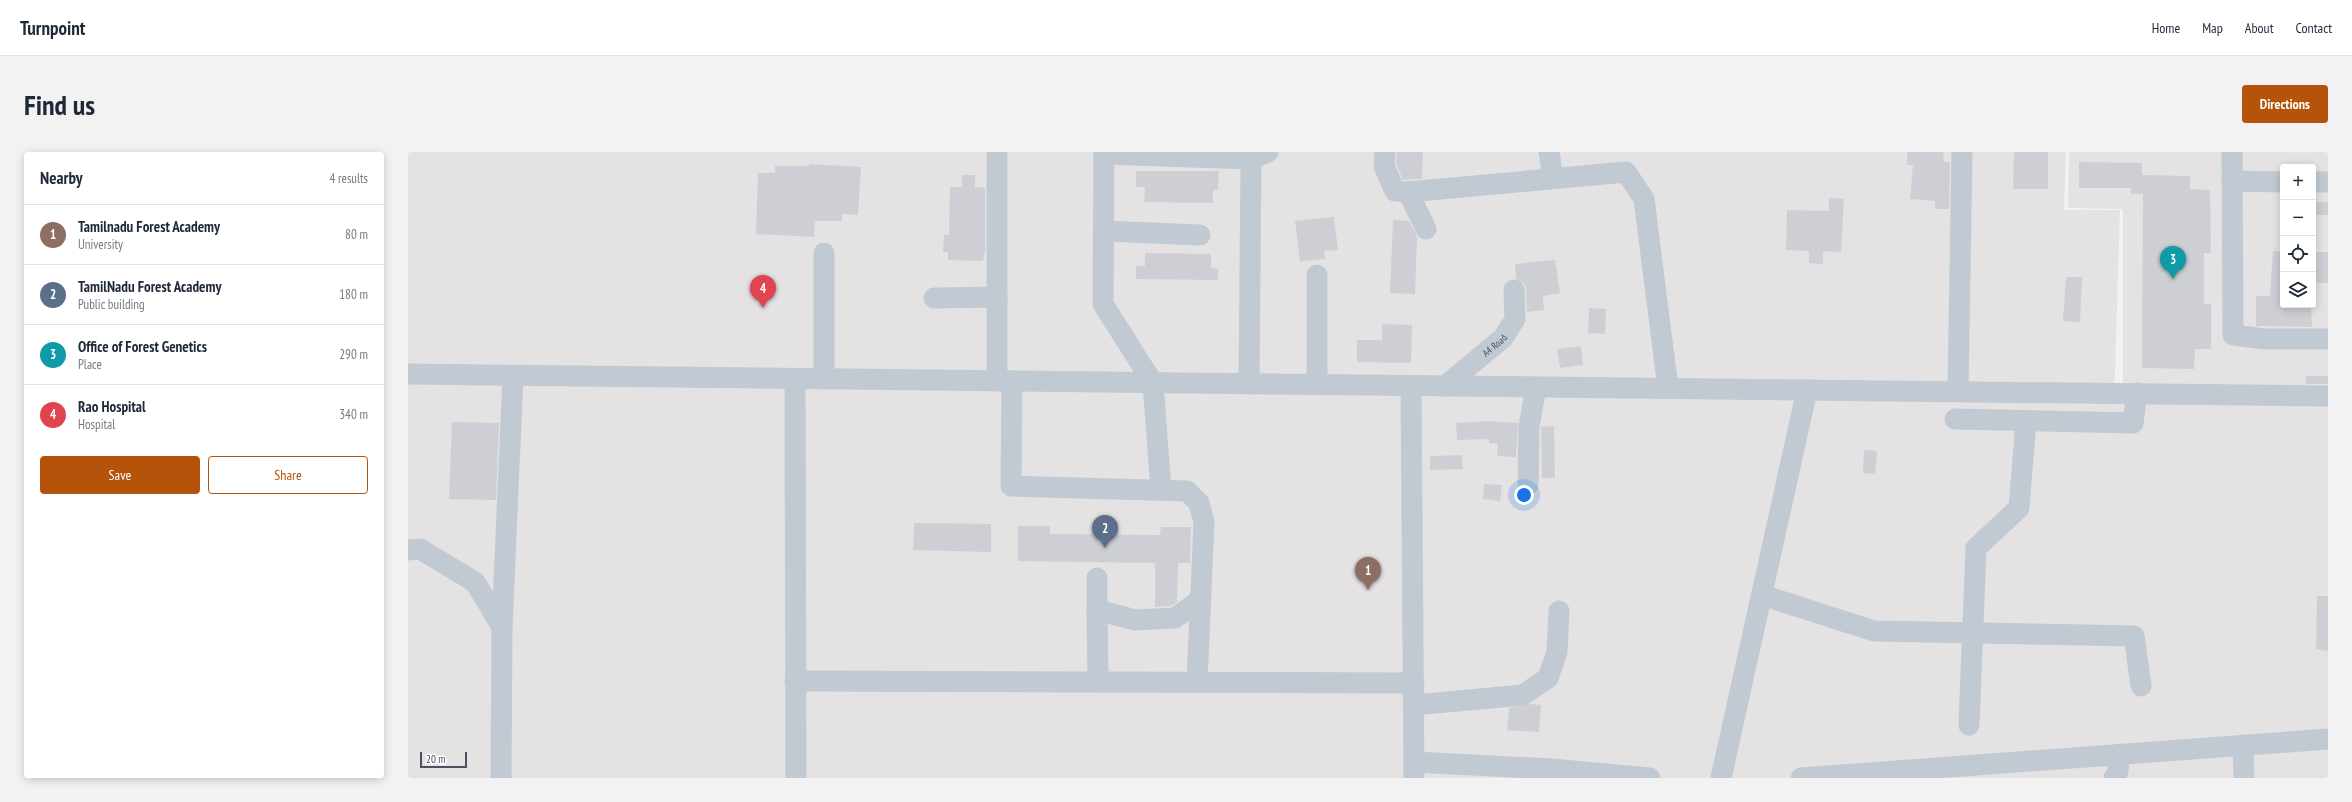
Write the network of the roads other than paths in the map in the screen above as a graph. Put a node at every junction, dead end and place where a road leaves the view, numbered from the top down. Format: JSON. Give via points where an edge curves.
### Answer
{"nodes":[{"id":1,"x":997,"y":152,"type":"edge"},
{"id":2,"x":1385,"y":152,"type":"edge"},
{"id":3,"x":1549,"y":152,"type":"edge"},
{"id":4,"x":1962,"y":152,"type":"edge"},
{"id":5,"x":2232,"y":152,"type":"edge"},
{"id":6,"x":1104,"y":153,"type":"edge"},
{"id":7,"x":1260,"y":156,"type":"edge"},
{"id":8,"x":1553,"y":178,"type":"junction"},
{"id":9,"x":2232,"y":181,"type":"junction"},
{"id":10,"x":2280,"y":182,"type":"edge"},
{"id":11,"x":2316,"y":182,"type":"edge"},
{"id":12,"x":2328,"y":182,"type":"edge"},
{"id":13,"x":1408,"y":192,"type":"junction"},
{"id":14,"x":1426,"y":229,"type":"dead end"},
{"id":15,"x":1104,"y":231,"type":"junction"},
{"id":16,"x":1200,"y":236,"type":"dead end"},
{"id":17,"x":824,"y":253,"type":"dead end"},
{"id":18,"x":1317,"y":274,"type":"dead end"},
{"id":19,"x":1514,"y":290,"type":"dead end"},
{"id":20,"x":997,"y":297,"type":"junction"},
{"id":21,"x":934,"y":298,"type":"dead end"},
{"id":22,"x":2328,"y":339,"type":"edge"},
{"id":23,"x":408,"y":374,"type":"edge"},
{"id":24,"x":513,"y":376,"type":"junction"},
{"id":25,"x":795,"y":379,"type":"junction"},
{"id":26,"x":824,"y":379,"type":"junction"},
{"id":27,"x":1004,"y":381,"type":"junction"},
{"id":28,"x":1153,"y":383,"type":"junction"},
{"id":29,"x":1249,"y":384,"type":"junction"},
{"id":30,"x":1317,"y":384,"type":"junction"},
{"id":31,"x":1411,"y":386,"type":"junction"},
{"id":32,"x":1445,"y":386,"type":"junction"},
{"id":33,"x":1536,"y":387,"type":"junction"},
{"id":34,"x":1668,"y":388,"type":"junction"},
{"id":35,"x":1807,"y":390,"type":"junction"},
{"id":36,"x":1958,"y":391,"type":"junction"},
{"id":37,"x":2137,"y":394,"type":"junction"},
{"id":38,"x":2328,"y":396,"type":"edge"},
{"id":39,"x":1955,"y":419,"type":"dead end"},
{"id":40,"x":2026,"y":421,"type":"junction"},
{"id":41,"x":1528,"y":485,"type":"dead end"},
{"id":42,"x":1161,"y":490,"type":"junction"},
{"id":43,"x":408,"y":550,"type":"edge"},
{"id":44,"x":1097,"y":578,"type":"dead end"},
{"id":45,"x":1762,"y":595,"type":"junction"},
{"id":46,"x":1200,"y":600,"type":"junction"},
{"id":47,"x":1097,"y":610,"type":"junction"},
{"id":48,"x":1559,"y":611,"type":"dead end"},
{"id":49,"x":502,"y":627,"type":"junction"},
{"id":50,"x":1973,"y":633,"type":"junction"},
{"id":51,"x":795,"y":681,"type":"junction"},
{"id":52,"x":1098,"y":682,"type":"junction"},
{"id":53,"x":1197,"y":682,"type":"junction"},
{"id":54,"x":1414,"y":683,"type":"junction"},
{"id":55,"x":2141,"y":686,"type":"dead end"},
{"id":56,"x":1414,"y":705,"type":"junction"},
{"id":57,"x":1969,"y":725,"type":"dead end"},
{"id":58,"x":2328,"y":739,"type":"edge"},
{"id":59,"x":2243,"y":745,"type":"junction"},
{"id":60,"x":1414,"y":770,"type":"edge"},
{"id":61,"x":1978,"y":771,"type":"edge"},
{"id":62,"x":2121,"y":771,"type":"edge"},
{"id":63,"x":1849,"y":776,"type":"edge"},
{"id":64,"x":500,"y":778,"type":"edge"},
{"id":65,"x":796,"y":778,"type":"edge"},
{"id":66,"x":1650,"y":778,"type":"edge"},
{"id":67,"x":1721,"y":778,"type":"edge"},
{"id":68,"x":1801,"y":778,"type":"edge"},
{"id":69,"x":2244,"y":778,"type":"edge"}],
"edges":[{"from":1,"to":20,"type":"street"},
{"from":2,"to":13,"type":"street","via":[[1384,166],[1395,191]]},
{"from":3,"to":8,"type":"street"},
{"from":4,"to":36,"type":"street"},
{"from":5,"to":9,"type":"street"},
{"from":6,"to":7,"type":"street"},
{"from":6,"to":15,"type":"street"},
{"from":7,"to":29,"type":"street"},
{"from":8,"to":13,"type":"street"},
{"from":8,"to":34,"type":"street","via":[[1626,172],[1644,199]]},
{"from":9,"to":10,"type":"street"},
{"from":9,"to":22,"type":"street","via":[[2233,335],[2265,339]]},
{"from":11,"to":12,"type":"street"},
{"from":13,"to":14,"type":"street"},
{"from":15,"to":16,"type":"street"},
{"from":15,"to":28,"type":"street","via":[[1103,304]]},
{"from":17,"to":26,"type":"street"},
{"from":18,"to":30,"type":"street"},
{"from":19,"to":32,"type":"street","name":"A4 Road","via":[[1515,319],[1503,338]]},
{"from":20,"to":21,"type":"street"},
{"from":20,"to":27,"type":"street"},
{"from":23,"to":24,"type":"street"},
{"from":24,"to":25,"type":"street"},
{"from":24,"to":49,"type":"street"},
{"from":25,"to":26,"type":"street"},
{"from":25,"to":51,"type":"street"},
{"from":26,"to":27,"type":"street"},
{"from":27,"to":28,"type":"street"},
{"from":27,"to":42,"type":"street","via":[[1011,486]]},
{"from":28,"to":29,"type":"street"},
{"from":28,"to":42,"type":"street"},
{"from":29,"to":30,"type":"street"},
{"from":30,"to":31,"type":"street"},
{"from":31,"to":32,"type":"street"},
{"from":31,"to":54,"type":"street"},
{"from":32,"to":33,"type":"street"},
{"from":33,"to":34,"type":"street"},
{"from":33,"to":41,"type":"street","via":[[1529,427]]},
{"from":34,"to":35,"type":"street"},
{"from":35,"to":36,"type":"street"},
{"from":35,"to":45,"type":"street"},
{"from":36,"to":37,"type":"street"},
{"from":37,"to":38,"type":"street"},
{"from":37,"to":40,"type":"street","via":[[2133,423]]},
{"from":39,"to":40,"type":"street"},
{"from":40,"to":50,"type":"street","via":[[2019,508],[1976,548]]},
{"from":42,"to":46,"type":"street","via":[[1187,491],[1199,503],[1204,522]]},
{"from":43,"to":49,"type":"street","via":[[420,549],[474,582]]},
{"from":44,"to":47,"type":"street"},
{"from":45,"to":50,"type":"street","via":[[1874,631]]},
{"from":45,"to":67,"type":"street"},
{"from":46,"to":47,"type":"street","via":[[1175,618],[1135,620]]},
{"from":46,"to":53,"type":"street"},
{"from":47,"to":52,"type":"street"},
{"from":48,"to":56,"type":"street","via":[[1557,652],[1548,678],[1523,695]]},
{"from":49,"to":64,"type":"street"},
{"from":50,"to":55,"type":"street","via":[[2134,636]]},
{"from":50,"to":57,"type":"street"},
{"from":51,"to":52,"type":"street"},
{"from":51,"to":65,"type":"street"},
{"from":52,"to":53,"type":"street"},
{"from":53,"to":54,"type":"street"},
{"from":54,"to":56,"type":"street"},
{"from":56,"to":60,"type":"street"},
{"from":58,"to":59,"type":"street"},
{"from":59,"to":62,"type":"street"},
{"from":59,"to":69,"type":"street"},
{"from":60,"to":66,"type":"street","via":[[1552,770]]},
{"from":61,"to":62,"type":"street"},
{"from":61,"to":63,"type":"street"},
{"from":63,"to":68,"type":"street"}]}
